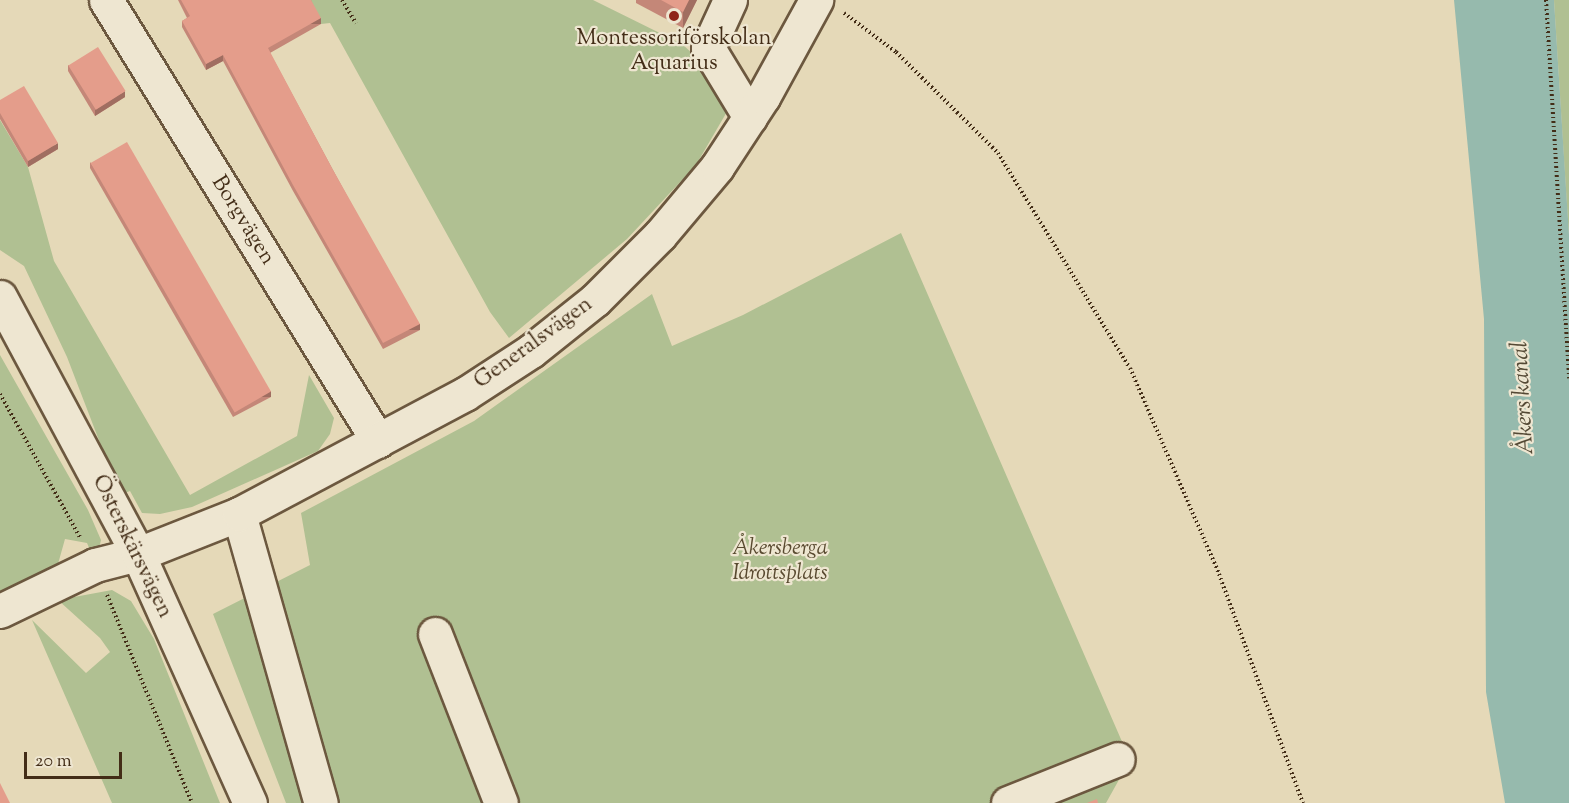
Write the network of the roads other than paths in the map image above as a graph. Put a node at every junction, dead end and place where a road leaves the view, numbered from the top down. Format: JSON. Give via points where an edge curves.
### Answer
{"nodes":[{"id":1,"x":106,"y":0,"type":"edge"},
{"id":2,"x":730,"y":0,"type":"edge"},
{"id":3,"x":826,"y":3,"type":"edge"},
{"id":4,"x":750,"y":117,"type":"junction"},
{"id":5,"x":0,"y":297,"type":"edge"},
{"id":6,"x":378,"y":441,"type":"junction"},
{"id":7,"x":239,"y":514,"type":"junction"},
{"id":8,"x":138,"y":554,"type":"junction"},
{"id":9,"x":0,"y":611,"type":"edge"},
{"id":10,"x":435,"y":634,"type":"dead end"},
{"id":11,"x":1118,"y":759,"type":"dead end"},
{"id":12,"x":250,"y":803,"type":"edge"},
{"id":13,"x":321,"y":803,"type":"edge"},
{"id":14,"x":501,"y":803,"type":"edge"},
{"id":15,"x":1008,"y":803,"type":"edge"}],
"edges":[{"from":1,"to":6,"type":"street","name":"Borgvägen"},
{"from":2,"to":4,"type":"street","via":[[708,48]]},
{"from":3,"to":4,"type":"street","name":"Generalsvägen"},
{"from":4,"to":6,"type":"street","name":"Generalsvägen","via":[[717,166],[660,235],[595,300],[522,357],[465,394]]},
{"from":5,"to":8,"type":"street","name":"Österskärsvägen"},
{"from":6,"to":7,"type":"street","name":"Generalsvägen"},
{"from":7,"to":8,"type":"street","name":"Generalsvägen"},
{"from":7,"to":13,"type":"street"},
{"from":8,"to":9,"type":"street","name":"Generalsvägen","via":[[95,565]]},
{"from":8,"to":12,"type":"street","name":"Österskärsvägen"},
{"from":10,"to":14,"type":"street"},
{"from":11,"to":15,"type":"street"}]}
